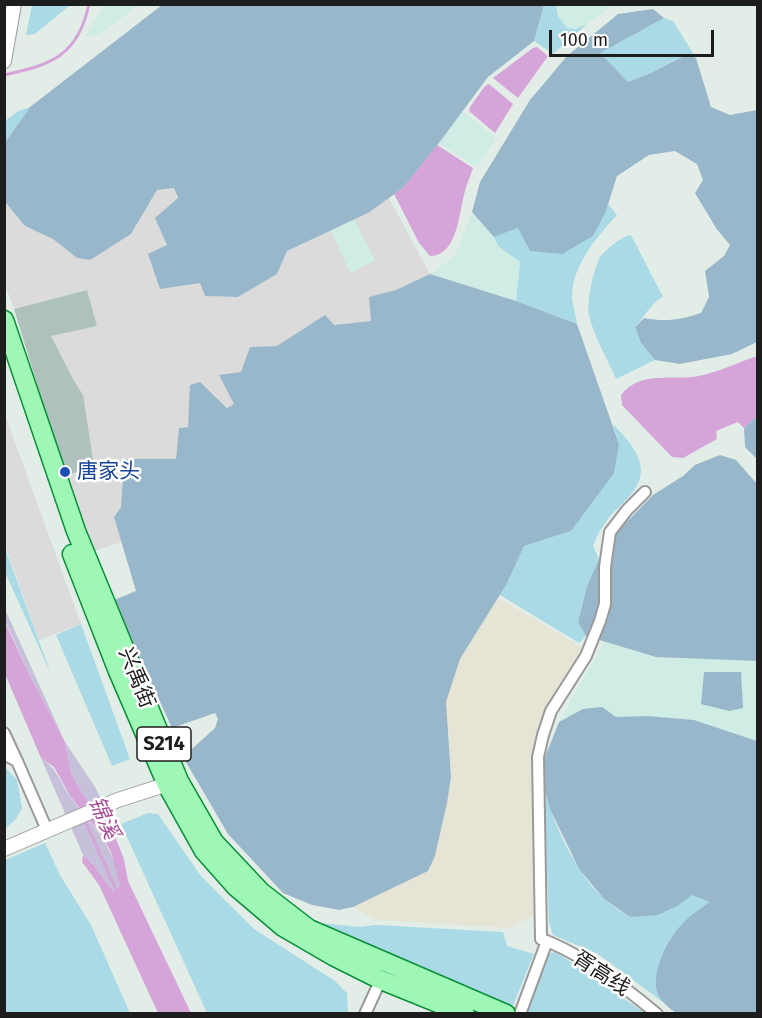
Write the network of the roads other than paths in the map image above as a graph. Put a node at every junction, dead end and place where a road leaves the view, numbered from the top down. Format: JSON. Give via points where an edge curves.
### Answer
{"nodes":[{"id":1,"x":14,"y":4,"type":"edge"},
{"id":2,"x":4,"y":61,"type":"edge"},
{"id":3,"x":4,"y":320,"type":"edge"},
{"id":4,"x":4,"y":356,"type":"edge"},
{"id":5,"x":645,"y":492,"type":"dead end"},
{"id":6,"x":4,"y":733,"type":"edge"},
{"id":7,"x":4,"y":754,"type":"edge"},
{"id":8,"x":17,"y":761,"type":"junction"},
{"id":9,"x":173,"y":783,"type":"junction"},
{"id":10,"x":52,"y":828,"type":"junction"},
{"id":11,"x":4,"y":849,"type":"edge"},
{"id":12,"x":544,"y":940,"type":"junction"},
{"id":13,"x":384,"y":971,"type":"junction"},
{"id":14,"x":365,"y":1014,"type":"edge"},
{"id":15,"x":465,"y":1014,"type":"edge"},
{"id":16,"x":506,"y":1014,"type":"edge"},
{"id":17,"x":520,"y":1014,"type":"edge"},
{"id":18,"x":657,"y":1014,"type":"edge"}],
"edges":[{"from":1,"to":2,"type":"street"},
{"from":3,"to":9,"type":"main road","name":"兴禹街","number":"S214","via":[[76,531]]},
{"from":4,"to":9,"type":"main road","name":"兴禹街","number":"S214","via":[[67,541],[117,669]]},
{"from":5,"to":12,"type":"street","via":[[610,532],[605,604],[600,621],[586,656],[551,711],[538,757]]},
{"from":6,"to":8,"type":"street"},
{"from":7,"to":8,"type":"street"},
{"from":8,"to":10,"type":"street"},
{"from":9,"to":10,"type":"street"},
{"from":9,"to":13,"type":"main road","name":"兴禹街","number":"S214","via":[[214,842],[261,892],[309,929]]},
{"from":10,"to":11,"type":"street"},
{"from":12,"to":17,"type":"street"},
{"from":12,"to":18,"type":"street","name":"胥高线","via":[[578,957]]},
{"from":13,"to":14,"type":"street"},
{"from":13,"to":15,"type":"main road","name":"兴禹街","number":"S214"},
{"from":13,"to":16,"type":"main road","name":"兴禹街","number":"S214"}]}
